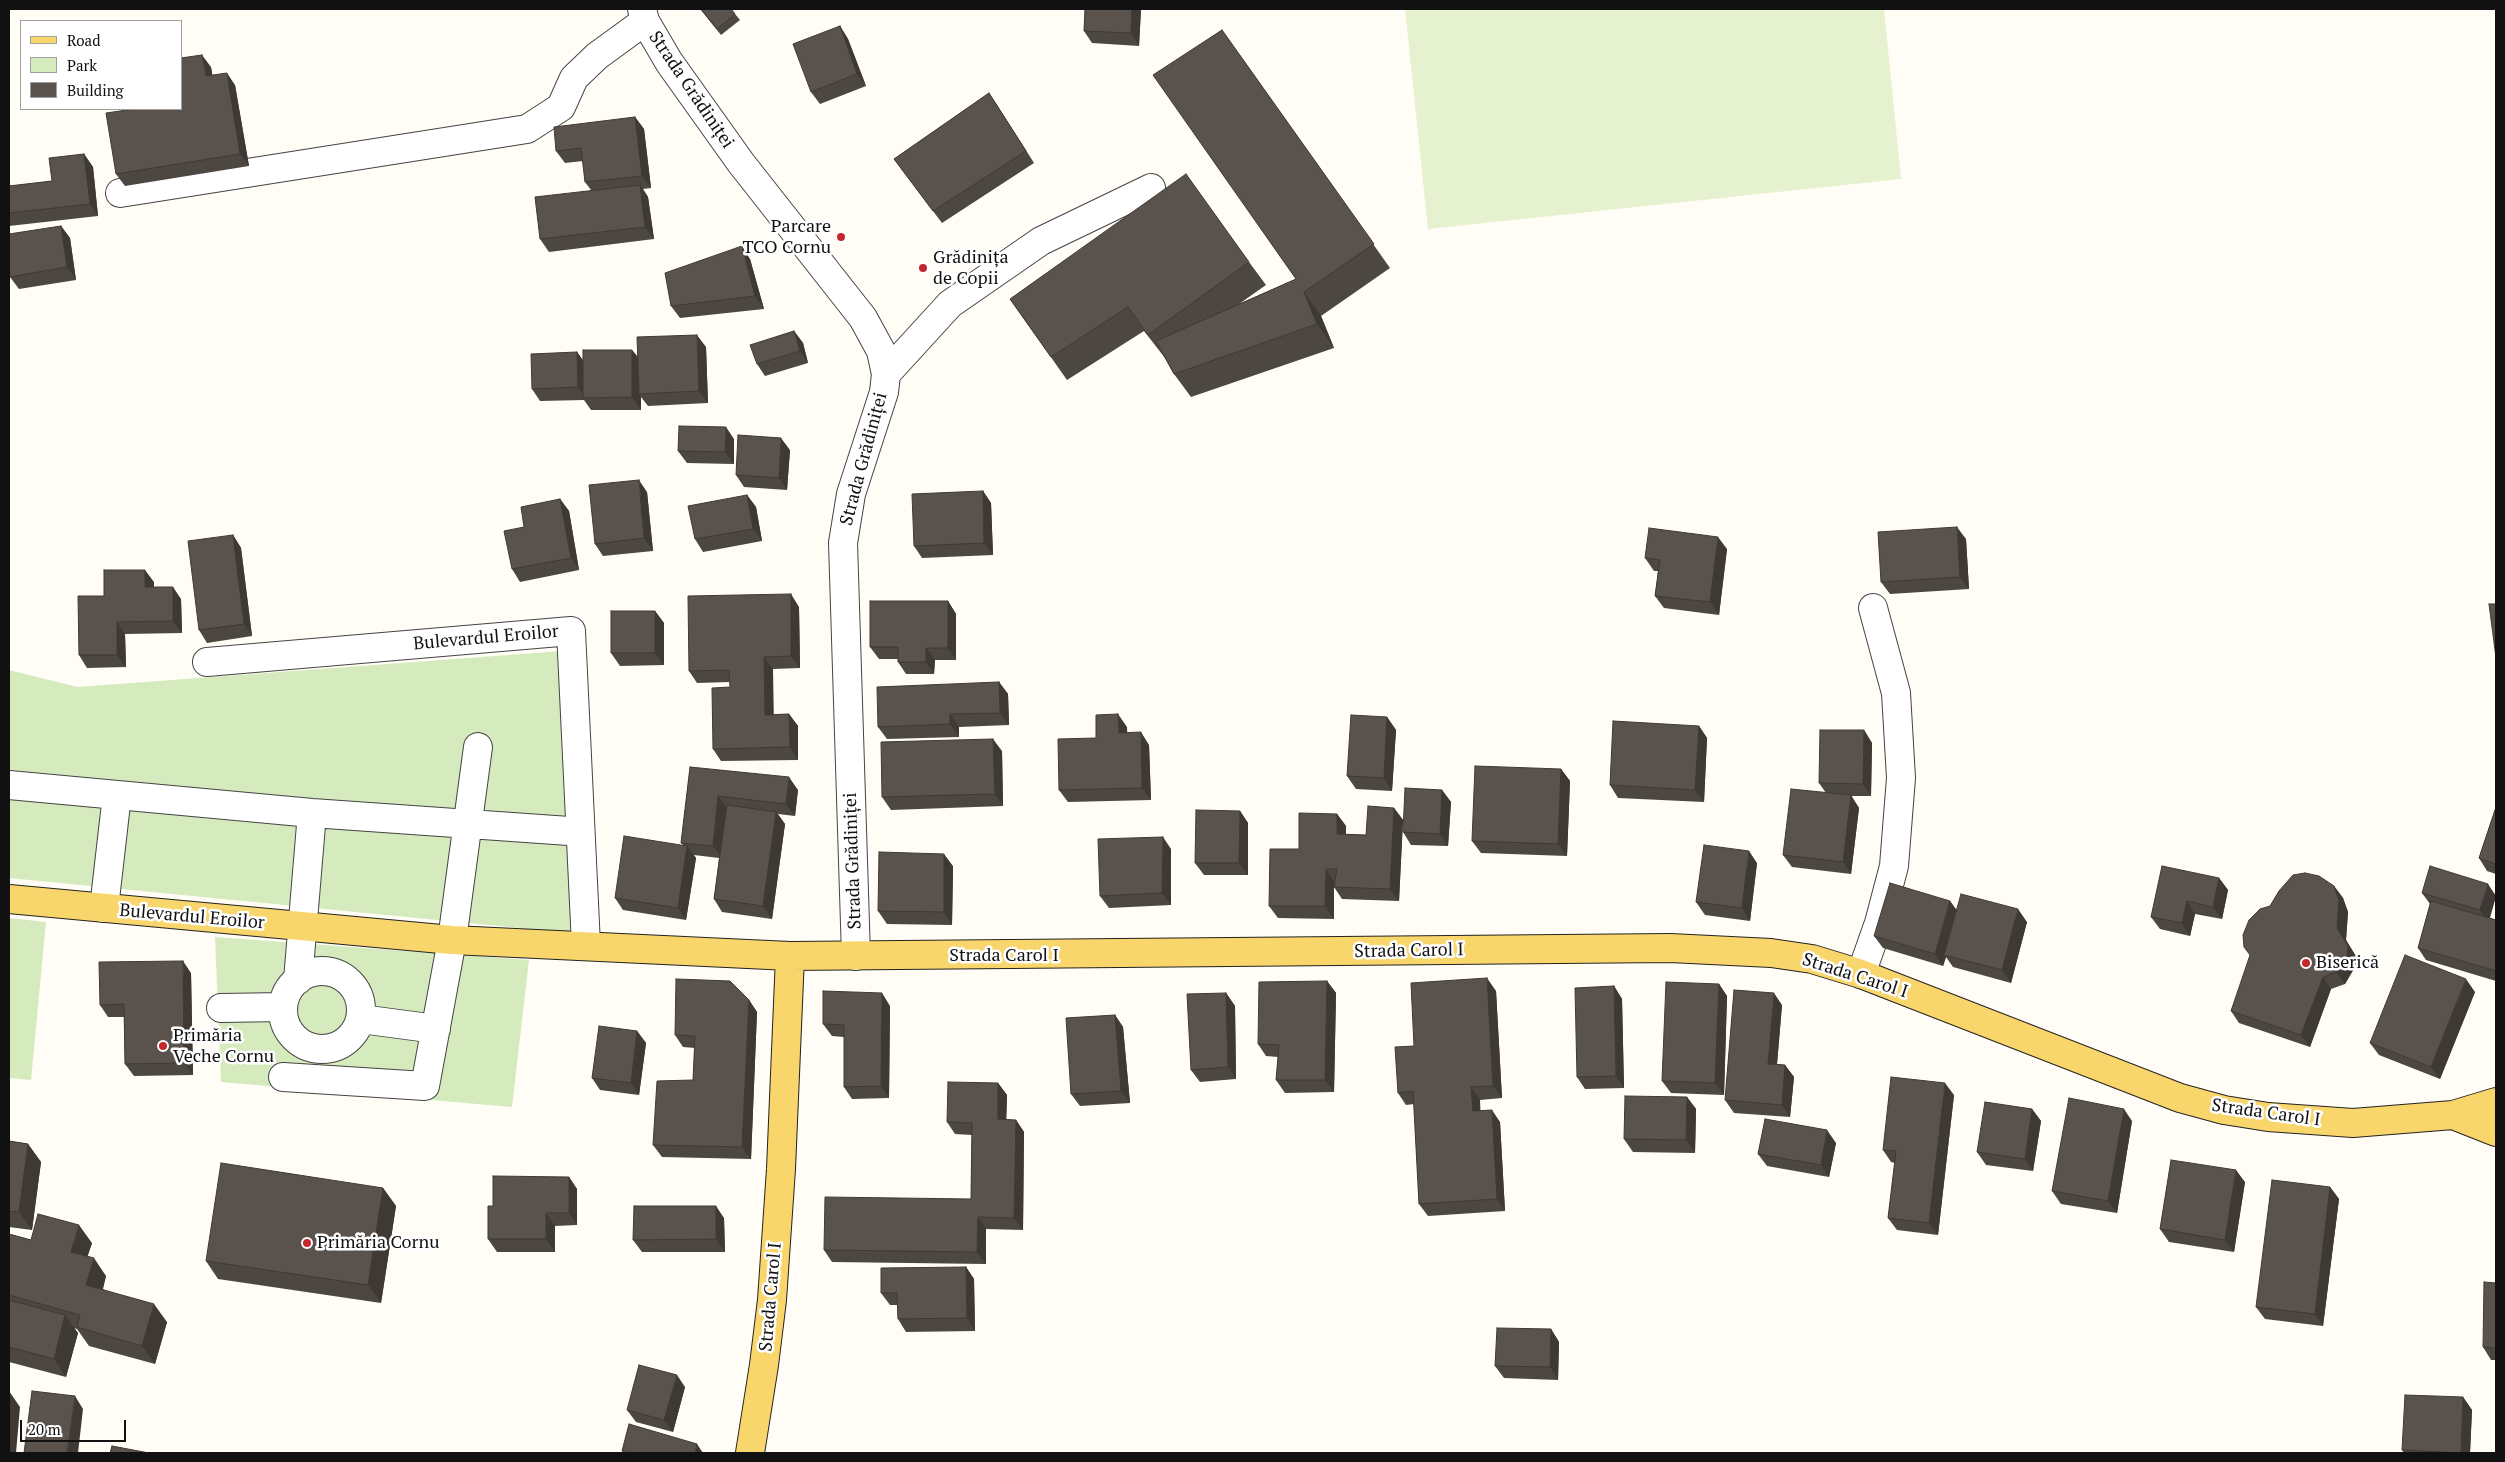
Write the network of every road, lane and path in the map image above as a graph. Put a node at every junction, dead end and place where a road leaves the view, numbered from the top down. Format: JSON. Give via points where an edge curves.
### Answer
{"nodes":[{"id":1,"x":644,"y":15,"type":"edge"},
{"id":2,"x":1151,"y":188,"type":"dead end"},
{"id":3,"x":120,"y":193,"type":"dead end"},
{"id":4,"x":886,"y":374,"type":"junction"},
{"id":5,"x":1873,"y":608,"type":"dead end"},
{"id":6,"x":207,"y":662,"type":"dead end"},
{"id":7,"x":478,"y":747,"type":"dead end"},
{"id":8,"x":9,"y":785,"type":"edge"},
{"id":9,"x":117,"y":794,"type":"junction"},
{"id":10,"x":312,"y":813,"type":"junction"},
{"id":11,"x":468,"y":822,"type":"junction"},
{"id":12,"x":570,"y":831,"type":"dead end"},
{"id":13,"x":9,"y":899,"type":"edge"},
{"id":14,"x":104,"y":908,"type":"junction"},
{"id":15,"x":302,"y":927,"type":"junction"},
{"id":16,"x":452,"y":940,"type":"junction"},
{"id":17,"x":586,"y":945,"type":"junction"},
{"id":18,"x":790,"y":956,"type":"junction"},
{"id":19,"x":856,"y":956,"type":"junction"},
{"id":20,"x":1861,"y":974,"type":"junction"},
{"id":21,"x":298,"y":980,"type":"junction"},
{"id":22,"x":284,"y":1007,"type":"junction"},
{"id":23,"x":221,"y":1008,"type":"dead end"},
{"id":24,"x":361,"y":1018,"type":"junction"},
{"id":25,"x":436,"y":1029,"type":"junction"},
{"id":26,"x":283,"y":1077,"type":"dead end"},
{"id":27,"x":2496,"y":1088,"type":"edge"},
{"id":28,"x":2496,"y":1102,"type":"edge"},
{"id":29,"x":2453,"y":1115,"type":"junction"},
{"id":30,"x":2496,"y":1132,"type":"edge"},
{"id":31,"x":750,"y":1453,"type":"edge"}],
"edges":[{"from":1,"to":3,"type":"street","via":[[574,78],[561,107],[526,129]]},
{"from":1,"to":4,"type":"street","name":"Strada Grădiniței","via":[[669,62],[741,163],[863,318],[881,351]]},
{"from":2,"to":4,"type":"street","via":[[1041,241],[950,304]]},
{"from":4,"to":19,"type":"street","name":"Strada Grădiniței","via":[[880,405],[851,494],[843,543]]},
{"from":5,"to":20,"type":"street","via":[[1896,693],[1902,778],[1894,866]]},
{"from":6,"to":17,"type":"street","name":"Bulevardul Eroilor","via":[[571,631]]},
{"from":7,"to":11,"type":"street"},
{"from":8,"to":9,"type":"street"},
{"from":9,"to":10,"type":"street"},
{"from":9,"to":14,"type":"street"},
{"from":10,"to":11,"type":"street"},
{"from":10,"to":15,"type":"street"},
{"from":11,"to":12,"type":"street"},
{"from":11,"to":16,"type":"street"},
{"from":13,"to":14,"type":"main road","name":"Bulevardul Eroilor"},
{"from":14,"to":15,"type":"main road","name":"Bulevardul Eroilor"},
{"from":15,"to":16,"type":"main road","name":"Bulevardul Eroilor"},
{"from":15,"to":21,"type":"street"},
{"from":16,"to":17,"type":"main road","name":"Bulevardul Eroilor"},
{"from":16,"to":25,"type":"street"},
{"from":17,"to":18,"type":"main road","name":"Bulevardul Eroilor"},
{"from":18,"to":19,"type":"main road","name":"Strada Carol I"},
{"from":18,"to":31,"type":"main road","name":"Strada Carol I","via":[[772,1300]]},
{"from":19,"to":20,"type":"main road","name":"Strada Carol I","via":[[1670,948],[1771,953],[1812,959]]},
{"from":20,"to":29,"type":"main road","name":"Strada Carol I","via":[[2180,1098],[2224,1110],[2268,1117],[2353,1123]]},
{"from":21,"to":22,"type":"street","via":[[289,990]]},
{"from":21,"to":24,"type":"street","via":[[313,972],[327,971],[342,976],[358,994]]},
{"from":22,"to":23,"type":"street"},
{"from":22,"to":24,"type":"street","via":[[284,1020],[290,1033],[308,1047],[321,1049],[335,1047],[347,1040]]},
{"from":24,"to":25,"type":"street"},
{"from":25,"to":26,"type":"street","via":[[425,1086]]},
{"from":27,"to":29,"type":"main road"},
{"from":28,"to":29,"type":"main road","name":"Strada Carol I"},
{"from":29,"to":30,"type":"main road"}]}
